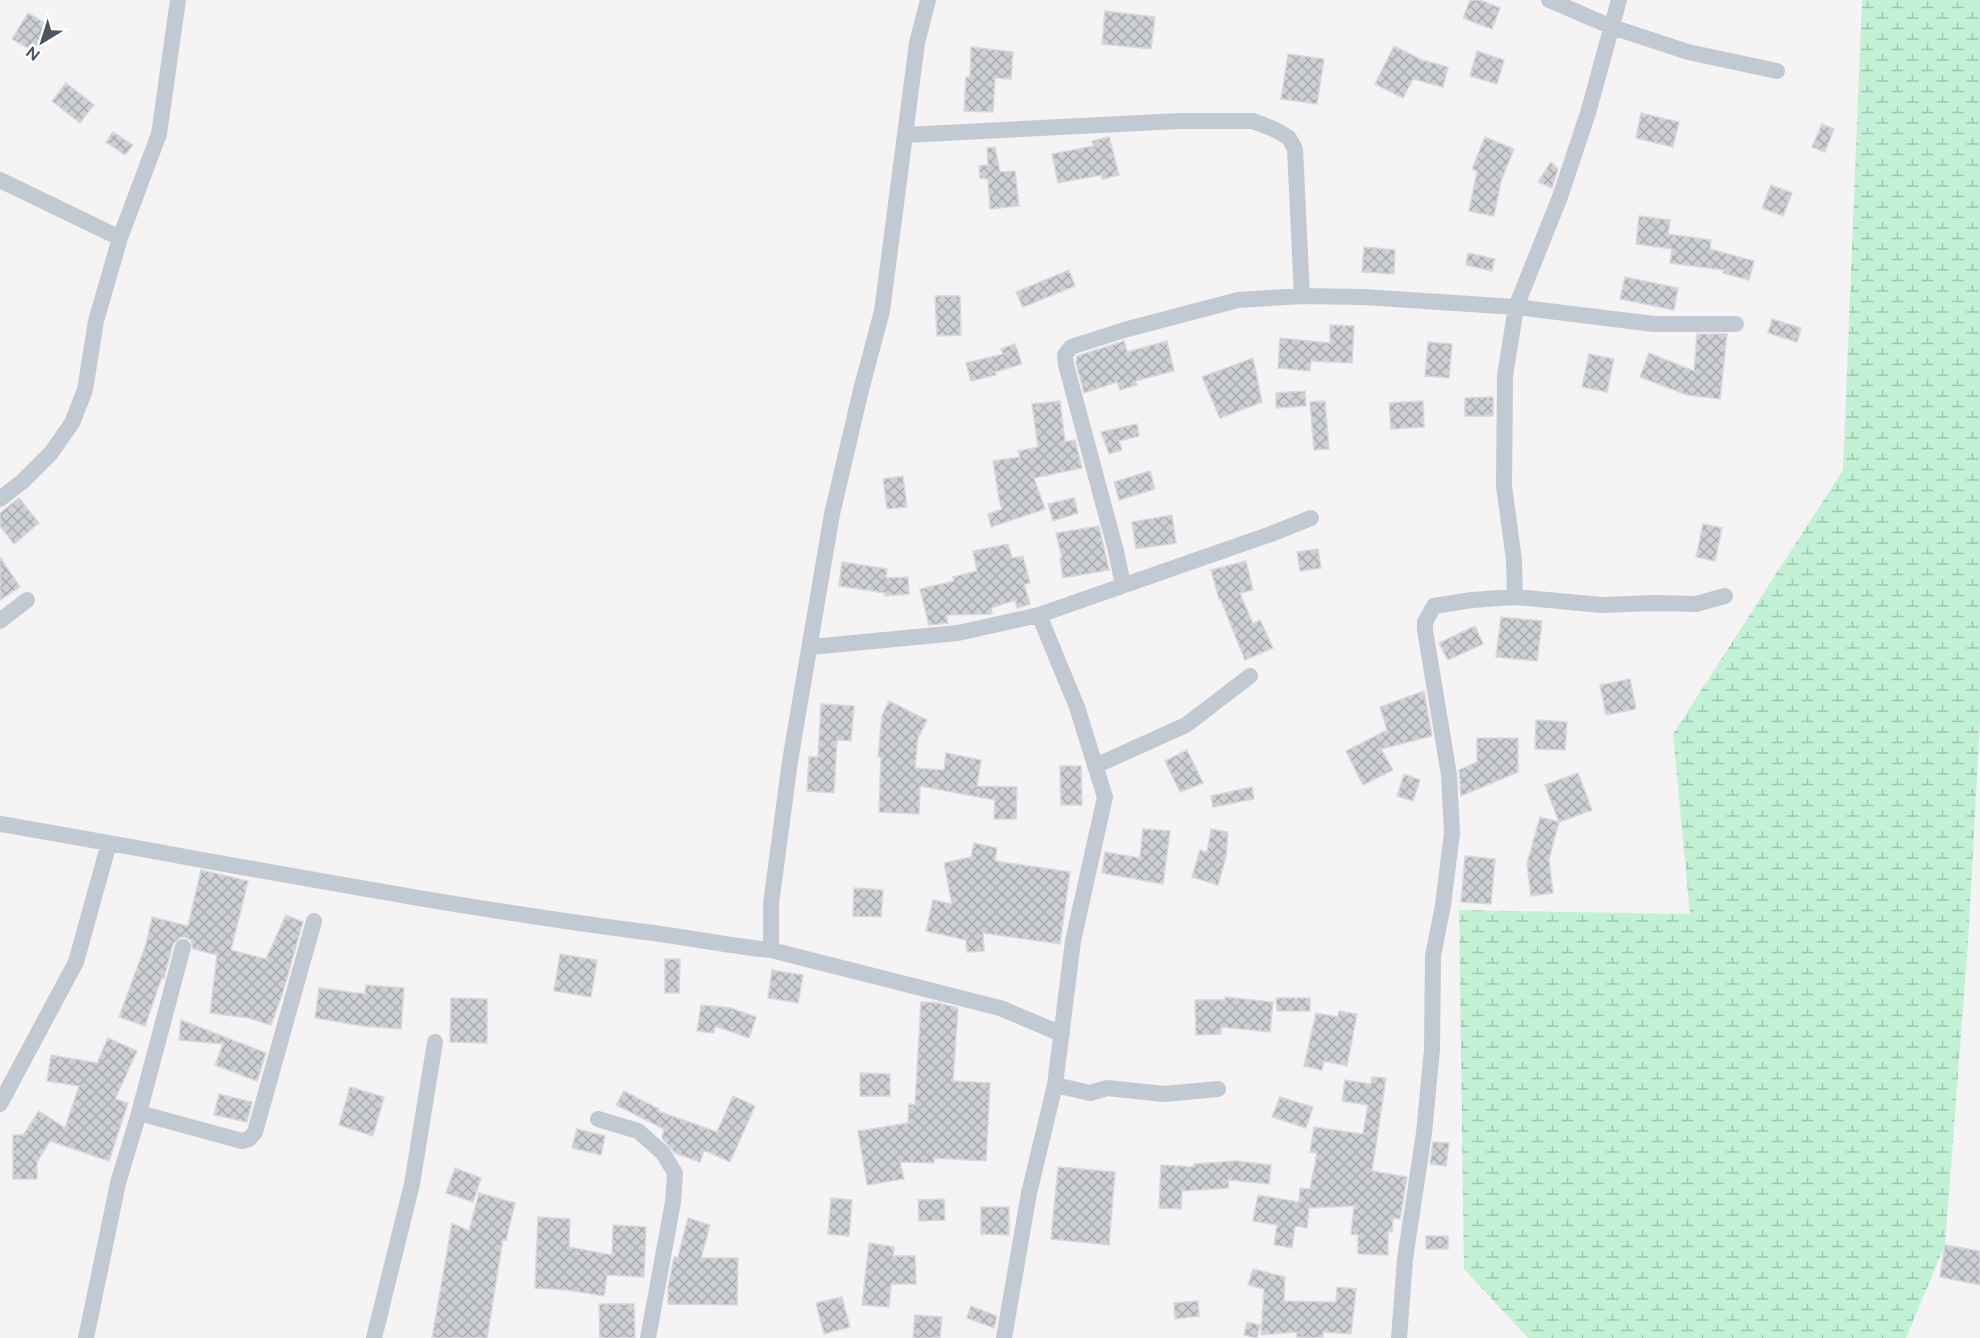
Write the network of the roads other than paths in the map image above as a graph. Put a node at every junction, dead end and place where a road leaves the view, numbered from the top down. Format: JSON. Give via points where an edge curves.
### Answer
{"nodes":[{"id":1,"x":178,"y":0,"type":"edge"},
{"id":2,"x":927,"y":0,"type":"edge"},
{"id":3,"x":1549,"y":0,"type":"edge"},
{"id":4,"x":1619,"y":0,"type":"edge"},
{"id":5,"x":1611,"y":27,"type":"junction"},
{"id":6,"x":1777,"y":71,"type":"dead end"},
{"id":7,"x":905,"y":135,"type":"junction"},
{"id":8,"x":0,"y":180,"type":"edge"},
{"id":9,"x":120,"y":238,"type":"junction"},
{"id":10,"x":1302,"y":296,"type":"junction"},
{"id":11,"x":1516,"y":307,"type":"junction"},
{"id":12,"x":1736,"y":324,"type":"dead end"},
{"id":13,"x":0,"y":499,"type":"edge"},
{"id":14,"x":1311,"y":518,"type":"dead end"},
{"id":15,"x":1123,"y":585,"type":"junction"},
{"id":16,"x":1725,"y":596,"type":"dead end"},
{"id":17,"x":1515,"y":597,"type":"junction"},
{"id":18,"x":27,"y":600,"type":"dead end"},
{"id":19,"x":1040,"y":615,"type":"junction"},
{"id":20,"x":0,"y":621,"type":"edge"},
{"id":21,"x":811,"y":647,"type":"junction"},
{"id":22,"x":1250,"y":676,"type":"dead end"},
{"id":23,"x":1095,"y":766,"type":"junction"},
{"id":24,"x":0,"y":824,"type":"edge"},
{"id":25,"x":109,"y":843,"type":"junction"},
{"id":26,"x":314,"y":921,"type":"dead end"},
{"id":27,"x":183,"y":947,"type":"dead end"},
{"id":28,"x":771,"y":950,"type":"junction"},
{"id":29,"x":1062,"y":1034,"type":"junction"},
{"id":30,"x":435,"y":1042,"type":"dead end"},
{"id":31,"x":1055,"y":1085,"type":"junction"},
{"id":32,"x":1218,"y":1089,"type":"dead end"},
{"id":33,"x":0,"y":1104,"type":"edge"},
{"id":34,"x":139,"y":1113,"type":"junction"},
{"id":35,"x":598,"y":1119,"type":"dead end"},
{"id":36,"x":86,"y":1338,"type":"edge"},
{"id":37,"x":374,"y":1338,"type":"edge"},
{"id":38,"x":648,"y":1338,"type":"edge"},
{"id":39,"x":1005,"y":1338,"type":"edge"},
{"id":40,"x":1400,"y":1338,"type":"edge"}],
"edges":[{"from":1,"to":9,"type":"street","via":[[159,134]]},
{"from":2,"to":7,"type":"street"},
{"from":3,"to":5,"type":"street"},
{"from":4,"to":5,"type":"street"},
{"from":5,"to":6,"type":"street","via":[[1688,52]]},
{"from":5,"to":11,"type":"street","via":[[1560,197]]},
{"from":7,"to":10,"type":"street","via":[[1179,121],[1253,121],[1276,130],[1289,138],[1295,149]]},
{"from":7,"to":21,"type":"street","via":[[882,311],[832,514]]},
{"from":8,"to":9,"type":"street"},
{"from":9,"to":13,"type":"street","via":[[96,321],[85,390],[72,423],[51,453]]},
{"from":10,"to":11,"type":"street"},
{"from":10,"to":15,"type":"street","via":[[1238,300],[1092,340],[1071,347],[1065,354]]},
{"from":11,"to":12,"type":"street","via":[[1654,324]]},
{"from":11,"to":17,"type":"street","via":[[1505,376],[1504,486]]},
{"from":14,"to":15,"type":"street"},
{"from":15,"to":19,"type":"street"},
{"from":16,"to":17,"type":"street","via":[[1696,604],[1602,605]]},
{"from":17,"to":40,"type":"street","via":[[1434,606],[1425,622],[1449,775],[1452,833],[1433,956],[1432,1049],[1405,1259]]},
{"from":18,"to":20,"type":"street"},
{"from":19,"to":21,"type":"street","via":[[958,633]]},
{"from":19,"to":23,"type":"street","via":[[1077,707]]},
{"from":21,"to":28,"type":"street","via":[[790,761],[771,904]]},
{"from":22,"to":23,"type":"street","via":[[1186,725]]},
{"from":23,"to":29,"type":"street","via":[[1105,797],[1073,941]]},
{"from":24,"to":25,"type":"street"},
{"from":25,"to":28,"type":"street","via":[[533,918]]},
{"from":25,"to":33,"type":"street","via":[[76,962]]},
{"from":26,"to":34,"type":"street","via":[[255,1132],[249,1139],[242,1141]]},
{"from":27,"to":34,"type":"street"},
{"from":28,"to":29,"type":"street","via":[[1000,1008]]},
{"from":29,"to":31,"type":"street"},
{"from":30,"to":37,"type":"street","via":[[412,1184]]},
{"from":31,"to":32,"type":"street","via":[[1090,1093],[1107,1088],[1164,1094]]},
{"from":31,"to":39,"type":"street","via":[[1029,1193]]},
{"from":34,"to":36,"type":"street","via":[[118,1183]]},
{"from":35,"to":38,"type":"street","via":[[638,1131],[663,1153],[675,1173]]}]}
